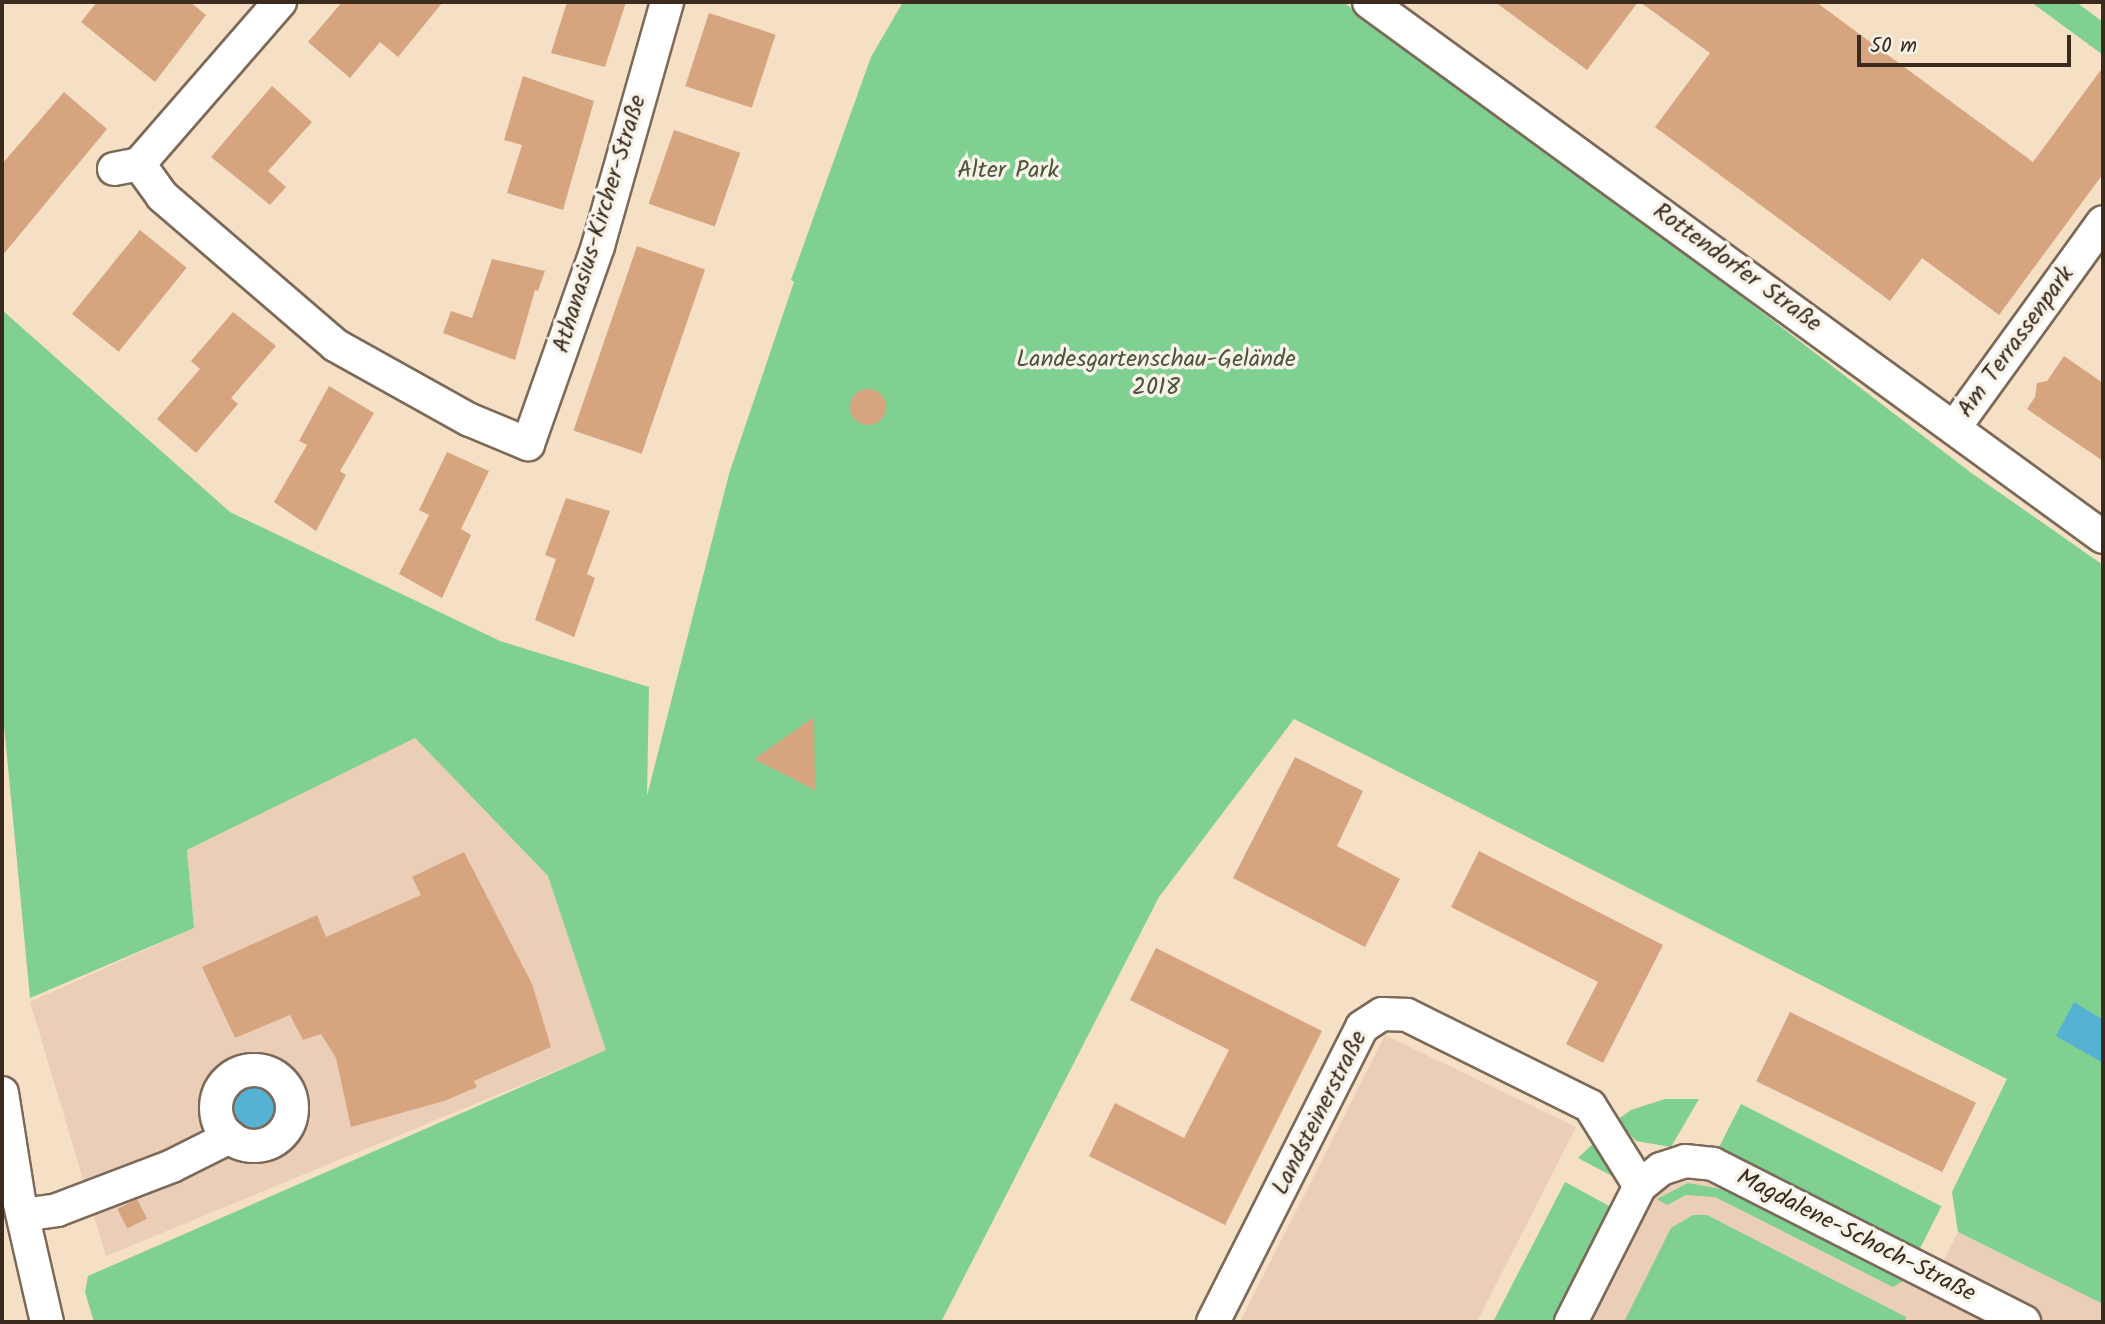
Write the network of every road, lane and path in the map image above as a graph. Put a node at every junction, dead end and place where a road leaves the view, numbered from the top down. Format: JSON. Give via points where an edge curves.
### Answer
{"nodes":[{"id":1,"x":280,"y":2,"type":"edge"},
{"id":2,"x":667,"y":2,"type":"edge"},
{"id":3,"x":1369,"y":2,"type":"edge"},
{"id":4,"x":2103,"y":222,"type":"edge"},
{"id":5,"x":1954,"y":428,"type":"junction"},
{"id":6,"x":2103,"y":537,"type":"edge"},
{"id":7,"x":2,"y":1093,"type":"edge"},
{"id":8,"x":230,"y":1138,"type":"dead end"},
{"id":9,"x":1640,"y":1186,"type":"junction"},
{"id":10,"x":15,"y":1204,"type":"edge"},
{"id":11,"x":47,"y":1322,"type":"edge"},
{"id":12,"x":1213,"y":1322,"type":"edge"},
{"id":13,"x":1571,"y":1322,"type":"edge"},
{"id":14,"x":2025,"y":1322,"type":"edge"}],
"edges":[{"from":1,"to":2,"type":"street","name":"Athanasius-Kircher-Straße","via":[[126,166],[335,345],[471,420],[528,444],[598,246]]},
{"from":3,"to":5,"type":"street","name":"Rottendorfer Straße"},
{"from":4,"to":5,"type":"street","name":"Am Terrassenpark"},
{"from":5,"to":6,"type":"street","name":"Rottendorfer Straße"},
{"from":7,"to":10,"type":"street"},
{"from":8,"to":10,"type":"street","via":[[172,1166],[57,1210]]},
{"from":9,"to":12,"type":"street","name":"Landsteinerstraße","via":[[1590,1106],[1407,1015],[1382,1014],[1362,1027]]},
{"from":9,"to":13,"type":"street"},
{"from":9,"to":14,"type":"street","name":"Magdalene-Schoch-Straße","via":[[1661,1169],[1685,1161],[1713,1164]]},
{"from":10,"to":11,"type":"street"}]}
